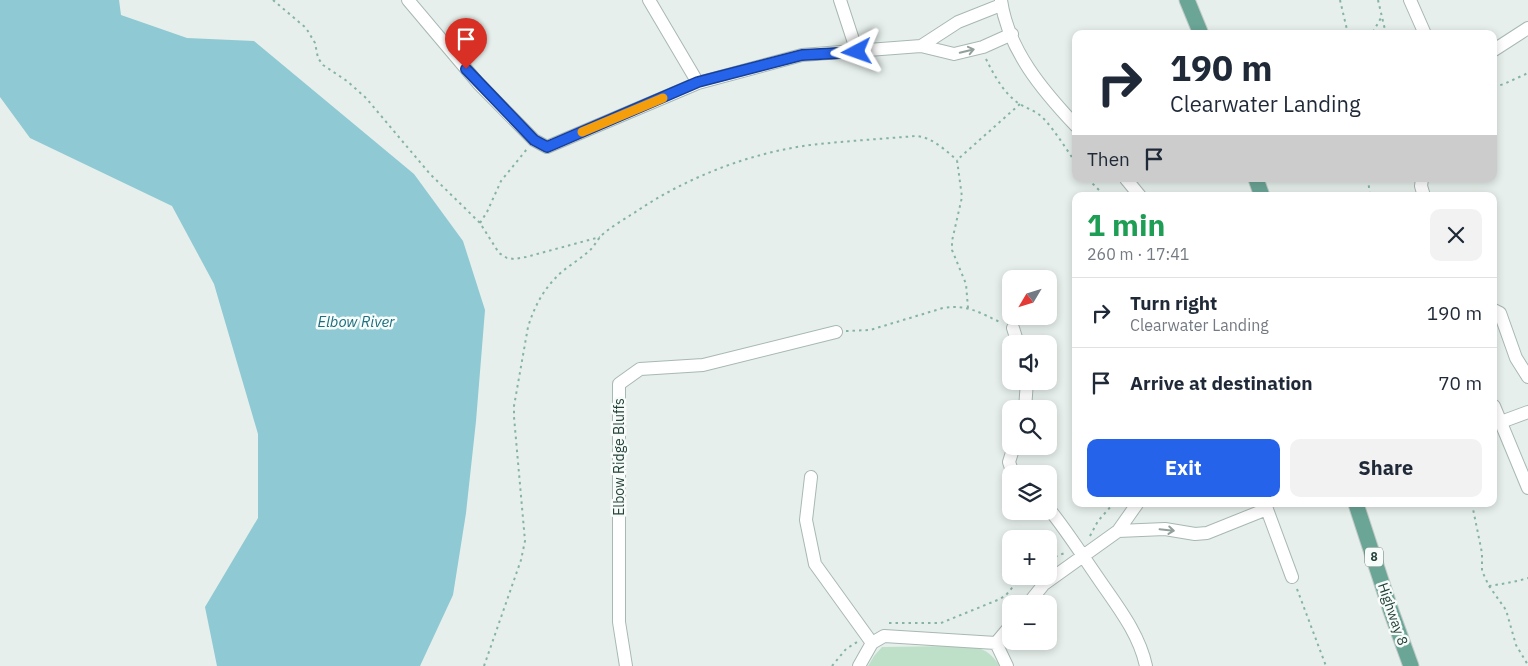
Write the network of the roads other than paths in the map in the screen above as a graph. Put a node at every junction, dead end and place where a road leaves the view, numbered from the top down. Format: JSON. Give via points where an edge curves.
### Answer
{"nodes":[{"id":1,"x":408,"y":0,"type":"edge"},
{"id":2,"x":649,"y":0,"type":"edge"},
{"id":3,"x":840,"y":0,"type":"edge"},
{"id":4,"x":1187,"y":0,"type":"edge"},
{"id":5,"x":1410,"y":0,"type":"edge"},
{"id":6,"x":1001,"y":2,"type":"edge"},
{"id":7,"x":1528,"y":28,"type":"edge"},
{"id":8,"x":1199,"y":30,"type":"edge"},
{"id":9,"x":1423,"y":30,"type":"edge"},
{"id":10,"x":1012,"y":34,"type":"junction"},
{"id":11,"x":921,"y":46,"type":"junction"},
{"id":12,"x":1497,"y":48,"type":"edge"},
{"id":13,"x":857,"y":52,"type":"junction"},
{"id":14,"x":698,"y":82,"type":"junction"},
{"id":15,"x":1072,"y":122,"type":"edge"},
{"id":16,"x":1128,"y":182,"type":"edge"},
{"id":17,"x":1137,"y":192,"type":"edge"},
{"id":18,"x":1497,"y":312,"type":"edge"},
{"id":19,"x":1013,"y":328,"type":"road end"},
{"id":20,"x":836,"y":332,"type":"road end"},
{"id":21,"x":1015,"y":335,"type":"edge"},
{"id":22,"x":1528,"y":377,"type":"edge"},
{"id":23,"x":1528,"y":412,"type":"edge"},
{"id":24,"x":1497,"y":414,"type":"edge"},
{"id":25,"x":1500,"y":422,"type":"junction"},
{"id":26,"x":810,"y":477,"type":"dead end"},
{"id":27,"x":1528,"y":488,"type":"edge"},
{"id":28,"x":1134,"y":507,"type":"edge"},
{"id":29,"x":1264,"y":507,"type":"edge"},
{"id":30,"x":1266,"y":507,"type":"edge"},
{"id":31,"x":1357,"y":507,"type":"edge"},
{"id":32,"x":1057,"y":520,"type":"edge"},
{"id":33,"x":1118,"y":531,"type":"junction"},
{"id":34,"x":1083,"y":556,"type":"junction"},
{"id":35,"x":1292,"y":577,"type":"road end"},
{"id":36,"x":1035,"y":595,"type":"edge"},
{"id":37,"x":1002,"y":636,"type":"edge"},
{"id":38,"x":870,"y":640,"type":"junction"},
{"id":39,"x":996,"y":643,"type":"junction"},
{"id":40,"x":626,"y":666,"type":"edge"},
{"id":41,"x":860,"y":666,"type":"edge"},
{"id":42,"x":1007,"y":666,"type":"edge"},
{"id":43,"x":1146,"y":666,"type":"edge"},
{"id":44,"x":1411,"y":666,"type":"edge"}],
"edges":[{"from":1,"to":14,"type":"street","via":[[478,82],[534,140],[547,147]]},
{"from":2,"to":14,"type":"street"},
{"from":3,"to":13,"type":"street"},
{"from":4,"to":8,"type":"main road"},
{"from":5,"to":9,"type":"street"},
{"from":6,"to":10,"type":"street"},
{"from":6,"to":11,"type":"street","via":[[958,22]]},
{"from":7,"to":12,"type":"street"},
{"from":11,"to":10,"type":"street","one_way":true,"via":[[954,54],[983,47]]},
{"from":10,"to":15,"type":"street","via":[[1029,70]]},
{"from":11,"to":13,"type":"street"},
{"from":13,"to":14,"type":"street","via":[[802,55]]},
{"from":16,"to":17,"type":"street"},
{"from":18,"to":22,"type":"street","via":[[1516,358]]},
{"from":19,"to":21,"type":"street"},
{"from":20,"to":40,"type":"street","name":"Elbow Ridge Bluffs","via":[[703,366],[640,369],[619,384],[619,622]]},
{"from":23,"to":25,"type":"street"},
{"from":24,"to":25,"type":"street"},
{"from":25,"to":27,"type":"street"},
{"from":26,"to":38,"type":"street","via":[[806,520],[815,564]]},
{"from":28,"to":33,"type":"street"},
{"from":33,"to":29,"type":"street","one_way":true,"via":[[1165,529],[1207,534]]},
{"from":30,"to":35,"type":"street"},
{"from":31,"to":44,"type":"main road","name":"Highway 8","number":"8"},
{"from":32,"to":34,"type":"street"},
{"from":33,"to":34,"type":"street"},
{"from":34,"to":36,"type":"street","via":[[1044,584]]},
{"from":34,"to":43,"type":"street","via":[[1130,626],[1143,651]]},
{"from":37,"to":39,"type":"street"},
{"from":38,"to":39,"type":"street","via":[[884,636]]},
{"from":38,"to":41,"type":"street"},
{"from":39,"to":42,"type":"street"}]}
